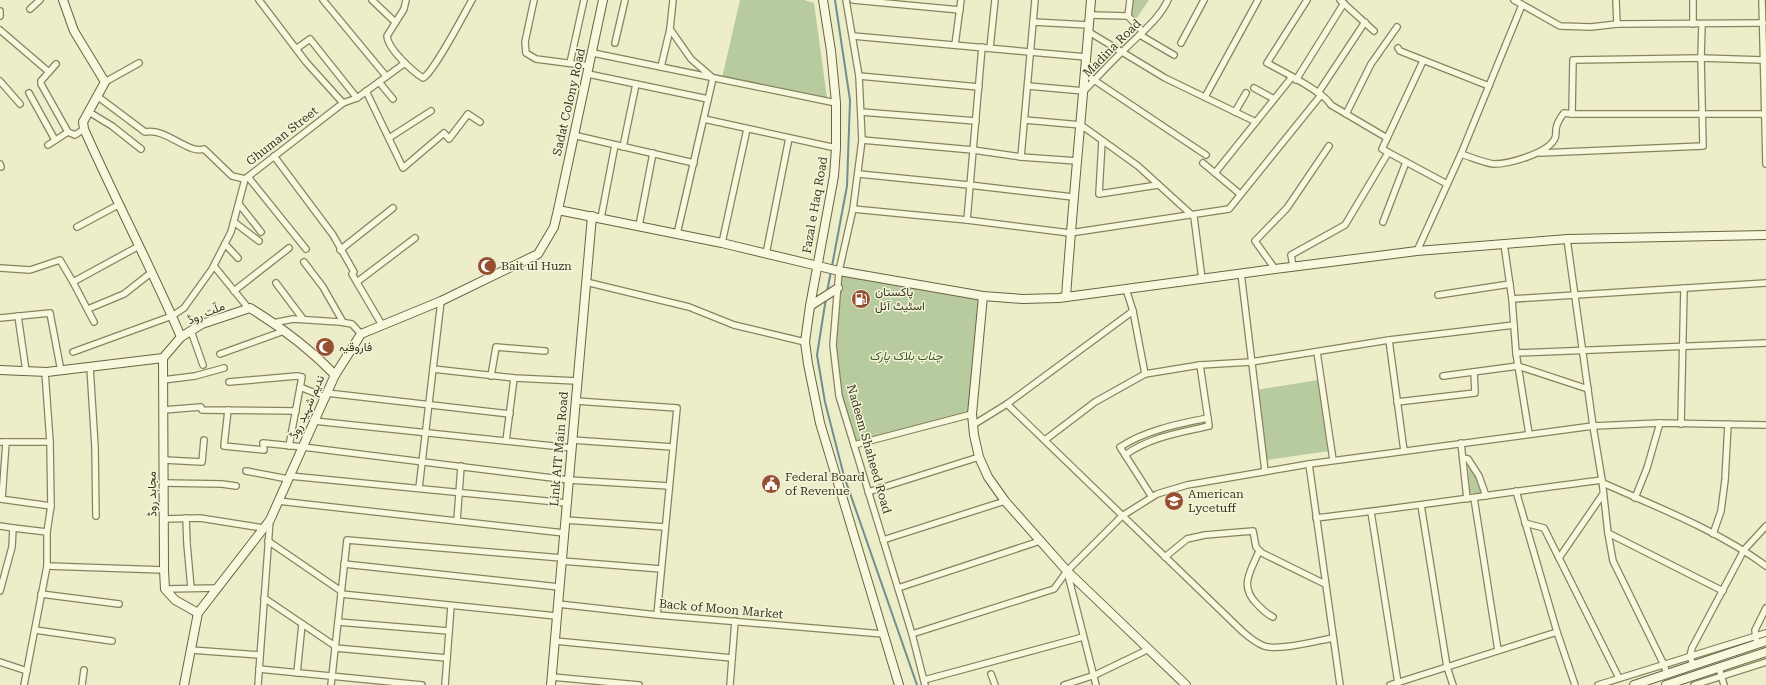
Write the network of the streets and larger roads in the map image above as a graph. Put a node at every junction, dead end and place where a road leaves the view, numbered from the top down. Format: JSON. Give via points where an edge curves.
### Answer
{"nodes":[{"id":1,"x":40,"y":0,"type":"edge"},
{"id":2,"x":63,"y":0,"type":"edge"},
{"id":3,"x":323,"y":0,"type":"edge"},
{"id":4,"x":372,"y":0,"type":"edge"},
{"id":5,"x":406,"y":0,"type":"edge"},
{"id":6,"x":472,"y":0,"type":"edge"},
{"id":7,"x":534,"y":0,"type":"edge"},
{"id":8,"x":584,"y":0,"type":"edge"},
{"id":9,"x":603,"y":0,"type":"edge"},
{"id":10,"x":625,"y":0,"type":"edge"},
{"id":11,"x":673,"y":0,"type":"edge"},
{"id":12,"x":821,"y":0,"type":"edge"},
{"id":13,"x":846,"y":0,"type":"edge"},
{"id":14,"x":852,"y":0,"type":"edge"},
{"id":15,"x":961,"y":0,"type":"edge"},
{"id":16,"x":995,"y":0,"type":"edge"},
{"id":17,"x":1035,"y":0,"type":"edge"},
{"id":18,"x":1091,"y":0,"type":"edge"},
{"id":19,"x":1130,"y":0,"type":"edge"},
{"id":20,"x":1168,"y":0,"type":"edge"},
{"id":21,"x":1204,"y":0,"type":"edge"},
{"id":22,"x":1258,"y":0,"type":"edge"},
{"id":23,"x":1307,"y":0,"type":"edge"},
{"id":24,"x":1514,"y":0,"type":"edge"},
{"id":25,"x":1616,"y":0,"type":"edge"},
{"id":26,"x":1693,"y":0,"type":"edge"},
{"id":27,"x":1762,"y":0,"type":"edge"},
{"id":28,"x":262,"y":1,"type":"edge"},
{"id":29,"x":1342,"y":2,"type":"edge"},
{"id":30,"x":1522,"y":5,"type":"junction"},
{"id":31,"x":30,"y":9,"type":"dead end"},
{"id":32,"x":960,"y":10,"type":"junction"},
{"id":33,"x":0,"y":12,"type":"edge"},
{"id":34,"x":1090,"y":15,"type":"junction"},
{"id":35,"x":0,"y":16,"type":"edge"},
{"id":36,"x":1128,"y":16,"type":"junction"},
{"id":37,"x":396,"y":22,"type":"junction"},
{"id":38,"x":1033,"y":22,"type":"junction"},
{"id":39,"x":1365,"y":22,"type":"junction"},
{"id":40,"x":1763,"y":23,"type":"junction"},
{"id":41,"x":1617,"y":24,"type":"junction"},
{"id":42,"x":1693,"y":24,"type":"junction"},
{"id":43,"x":1702,"y":24,"type":"junction"},
{"id":44,"x":1398,"y":27,"type":"dead end"},
{"id":45,"x":1089,"y":28,"type":"junction"},
{"id":46,"x":670,"y":29,"type":"junction"},
{"id":47,"x":0,"y":30,"type":"edge"},
{"id":48,"x":1374,"y":31,"type":"dead end"},
{"id":49,"x":1142,"y":33,"type":"junction"},
{"id":50,"x":853,"y":36,"type":"junction"},
{"id":51,"x":615,"y":43,"type":"dead end"},
{"id":52,"x":1181,"y":43,"type":"dead end"},
{"id":53,"x":955,"y":45,"type":"junction"},
{"id":54,"x":982,"y":48,"type":"junction"},
{"id":55,"x":990,"y":48,"type":"junction"},
{"id":56,"x":1398,"y":48,"type":"dead end"},
{"id":57,"x":296,"y":49,"type":"junction"},
{"id":58,"x":1123,"y":51,"type":"junction"},
{"id":59,"x":1030,"y":52,"type":"junction"},
{"id":60,"x":593,"y":54,"type":"junction"},
{"id":61,"x":1174,"y":55,"type":"dead end"},
{"id":62,"x":1086,"y":57,"type":"junction"},
{"id":63,"x":1701,"y":58,"type":"junction"},
{"id":64,"x":1763,"y":60,"type":"junction"},
{"id":65,"x":1423,"y":61,"type":"junction"},
{"id":66,"x":570,"y":62,"type":"junction"},
{"id":67,"x":139,"y":63,"type":"dead end"},
{"id":68,"x":405,"y":63,"type":"junction"},
{"id":69,"x":56,"y":64,"type":"dead end"},
{"id":70,"x":661,"y":67,"type":"junction"},
{"id":71,"x":589,"y":70,"type":"junction"},
{"id":72,"x":49,"y":72,"type":"junction"},
{"id":73,"x":1085,"y":74,"type":"junction"},
{"id":74,"x":386,"y":76,"type":"junction"},
{"id":75,"x":859,"y":76,"type":"junction"},
{"id":76,"x":713,"y":78,"type":"junction"},
{"id":77,"x":1294,"y":78,"type":"junction"},
{"id":78,"x":0,"y":81,"type":"edge"},
{"id":79,"x":1094,"y":81,"type":"junction"},
{"id":80,"x":105,"y":82,"type":"junction"},
{"id":81,"x":379,"y":82,"type":"junction"},
{"id":82,"x":636,"y":84,"type":"junction"},
{"id":83,"x":1028,"y":86,"type":"junction"},
{"id":84,"x":1489,"y":86,"type":"junction"},
{"id":85,"x":979,"y":87,"type":"junction"},
{"id":86,"x":1254,"y":88,"type":"dead end"},
{"id":87,"x":366,"y":91,"type":"junction"},
{"id":88,"x":1084,"y":91,"type":"junction"},
{"id":89,"x":29,"y":93,"type":"dead end"},
{"id":90,"x":1246,"y":93,"type":"dead end"},
{"id":91,"x":1765,"y":93,"type":"edge"},
{"id":92,"x":1319,"y":94,"type":"junction"},
{"id":93,"x":97,"y":96,"type":"junction"},
{"id":94,"x":1205,"y":97,"type":"junction"},
{"id":95,"x":357,"y":98,"type":"junction"},
{"id":96,"x":393,"y":99,"type":"dead end"},
{"id":97,"x":708,"y":99,"type":"junction"},
{"id":98,"x":1274,"y":99,"type":"junction"},
{"id":99,"x":343,"y":103,"type":"junction"},
{"id":100,"x":836,"y":103,"type":"junction"},
{"id":101,"x":20,"y":104,"type":"dead end"},
{"id":102,"x":431,"y":111,"type":"dead end"},
{"id":103,"x":89,"y":112,"type":"junction"},
{"id":104,"x":861,"y":112,"type":"junction"},
{"id":105,"x":1235,"y":112,"type":"junction"},
{"id":106,"x":1702,"y":113,"type":"junction"},
{"id":107,"x":1346,"y":114,"type":"junction"},
{"id":108,"x":1572,"y":114,"type":"junction"},
{"id":109,"x":1765,"y":114,"type":"junction"},
{"id":110,"x":704,"y":119,"type":"junction"},
{"id":111,"x":976,"y":120,"type":"junction"},
{"id":112,"x":1025,"y":120,"type":"junction"},
{"id":113,"x":480,"y":122,"type":"dead end"},
{"id":114,"x":1256,"y":122,"type":"junction"},
{"id":115,"x":1081,"y":126,"type":"junction"},
{"id":116,"x":747,"y":128,"type":"junction"},
{"id":117,"x":84,"y":129,"type":"junction"},
{"id":118,"x":68,"y":132,"type":"junction"},
{"id":119,"x":573,"y":135,"type":"junction"},
{"id":120,"x":389,"y":138,"type":"junction"},
{"id":121,"x":789,"y":138,"type":"junction"},
{"id":122,"x":1387,"y":138,"type":"junction"},
{"id":123,"x":55,"y":140,"type":"junction"},
{"id":124,"x":862,"y":140,"type":"junction"},
{"id":125,"x":1102,"y":141,"type":"junction"},
{"id":126,"x":48,"y":145,"type":"dead end"},
{"id":127,"x":615,"y":145,"type":"junction"},
{"id":128,"x":1329,"y":146,"type":"dead end"},
{"id":129,"x":623,"y":147,"type":"junction"},
{"id":130,"x":836,"y":148,"type":"junction"},
{"id":131,"x":141,"y":149,"type":"dead end"},
{"id":132,"x":973,"y":150,"type":"junction"},
{"id":133,"x":1388,"y":153,"type":"junction"},
{"id":134,"x":1539,"y":153,"type":"junction"},
{"id":135,"x":653,"y":154,"type":"junction"},
{"id":136,"x":1461,"y":154,"type":"junction"},
{"id":137,"x":1206,"y":155,"type":"dead end"},
{"id":138,"x":274,"y":156,"type":"junction"},
{"id":139,"x":1021,"y":157,"type":"junction"},
{"id":140,"x":1077,"y":161,"type":"junction"},
{"id":141,"x":1406,"y":162,"type":"junction"},
{"id":142,"x":694,"y":163,"type":"junction"},
{"id":143,"x":1203,"y":163,"type":"dead end"},
{"id":144,"x":1766,"y":164,"type":"edge"},
{"id":145,"x":1214,"y":173,"type":"junction"},
{"id":146,"x":858,"y":174,"type":"junction"},
{"id":147,"x":247,"y":178,"type":"junction"},
{"id":148,"x":969,"y":184,"type":"junction"},
{"id":149,"x":1447,"y":184,"type":"junction"},
{"id":150,"x":1158,"y":185,"type":"junction"},
{"id":151,"x":1240,"y":194,"type":"junction"},
{"id":152,"x":1073,"y":197,"type":"junction"},
{"id":153,"x":239,"y":204,"type":"junction"},
{"id":154,"x":118,"y":205,"type":"junction"},
{"id":155,"x":393,"y":208,"type":"dead end"},
{"id":156,"x":853,"y":209,"type":"junction"},
{"id":157,"x":558,"y":210,"type":"junction"},
{"id":158,"x":1191,"y":214,"type":"junction"},
{"id":159,"x":592,"y":216,"type":"junction"},
{"id":160,"x":601,"y":218,"type":"junction"},
{"id":161,"x":967,"y":220,"type":"junction"},
{"id":162,"x":234,"y":222,"type":"junction"},
{"id":163,"x":1383,"y":222,"type":"dead end"},
{"id":164,"x":639,"y":226,"type":"junction"},
{"id":165,"x":77,"y":227,"type":"dead end"},
{"id":166,"x":261,"y":232,"type":"dead end"},
{"id":167,"x":1070,"y":233,"type":"junction"},
{"id":168,"x":677,"y":234,"type":"junction"},
{"id":169,"x":1766,"y":235,"type":"edge"},
{"id":170,"x":415,"y":238,"type":"dead end"},
{"id":171,"x":1567,"y":239,"type":"junction"},
{"id":172,"x":258,"y":241,"type":"dead end"},
{"id":173,"x":722,"y":243,"type":"junction"},
{"id":174,"x":225,"y":244,"type":"junction"},
{"id":175,"x":1504,"y":244,"type":"junction"},
{"id":176,"x":139,"y":246,"type":"junction"},
{"id":177,"x":288,"y":248,"type":"dead end"},
{"id":178,"x":306,"y":249,"type":"dead end"},
{"id":179,"x":340,"y":250,"type":"junction"},
{"id":180,"x":1416,"y":251,"type":"junction"},
{"id":181,"x":766,"y":254,"type":"junction"},
{"id":182,"x":238,"y":258,"type":"dead end"},
{"id":183,"x":304,"y":262,"type":"dead end"},
{"id":184,"x":214,"y":266,"type":"junction"},
{"id":185,"x":1293,"y":266,"type":"junction"},
{"id":186,"x":819,"y":267,"type":"junction"},
{"id":187,"x":0,"y":268,"type":"edge"},
{"id":188,"x":1275,"y":269,"type":"junction"},
{"id":189,"x":838,"y":271,"type":"junction"},
{"id":190,"x":152,"y":272,"type":"junction"},
{"id":191,"x":1241,"y":273,"type":"junction"},
{"id":192,"x":1202,"y":279,"type":"junction"},
{"id":193,"x":73,"y":282,"type":"junction"},
{"id":194,"x":357,"y":282,"type":"junction"},
{"id":195,"x":586,"y":282,"type":"junction"},
{"id":196,"x":276,"y":283,"type":"dead end"},
{"id":197,"x":1510,"y":284,"type":"junction"},
{"id":198,"x":1766,"y":284,"type":"edge"},
{"id":199,"x":837,"y":288,"type":"junction"},
{"id":200,"x":1684,"y":288,"type":"junction"},
{"id":201,"x":1126,"y":289,"type":"junction"},
{"id":202,"x":234,"y":291,"type":"junction"},
{"id":203,"x":1438,"y":295,"type":"dead end"},
{"id":204,"x":1575,"y":295,"type":"junction"},
{"id":205,"x":983,"y":296,"type":"junction"},
{"id":206,"x":1066,"y":297,"type":"junction"},
{"id":207,"x":1512,"y":299,"type":"junction"},
{"id":208,"x":440,"y":301,"type":"junction"},
{"id":209,"x":810,"y":306,"type":"junction"},
{"id":210,"x":249,"y":308,"type":"junction"},
{"id":211,"x":88,"y":309,"type":"junction"},
{"id":212,"x":1133,"y":311,"type":"junction"},
{"id":213,"x":18,"y":316,"type":"junction"},
{"id":214,"x":172,"y":316,"type":"junction"},
{"id":215,"x":0,"y":318,"type":"edge"},
{"id":216,"x":303,"y":319,"type":"junction"},
{"id":217,"x":94,"y":322,"type":"dead end"},
{"id":218,"x":343,"y":322,"type":"junction"},
{"id":219,"x":273,"y":323,"type":"junction"},
{"id":220,"x":382,"y":325,"type":"junction"},
{"id":221,"x":1514,"y":325,"type":"junction"},
{"id":222,"x":191,"y":331,"type":"junction"},
{"id":223,"x":284,"y":331,"type":"junction"},
{"id":224,"x":360,"y":334,"type":"junction"},
{"id":225,"x":181,"y":337,"type":"junction"},
{"id":226,"x":1389,"y":340,"type":"junction"},
{"id":227,"x":805,"y":342,"type":"junction"},
{"id":228,"x":1766,"y":343,"type":"edge"},
{"id":229,"x":1683,"y":346,"type":"junction"},
{"id":230,"x":1582,"y":350,"type":"junction"},
{"id":231,"x":545,"y":351,"type":"dead end"},
{"id":232,"x":73,"y":352,"type":"dead end"},
{"id":233,"x":1317,"y":352,"type":"junction"},
{"id":234,"x":1516,"y":353,"type":"junction"},
{"id":235,"x":220,"y":354,"type":"dead end"},
{"id":236,"x":162,"y":358,"type":"junction"},
{"id":237,"x":1251,"y":362,"type":"junction"},
{"id":238,"x":203,"y":365,"type":"dead end"},
{"id":239,"x":1200,"y":365,"type":"junction"},
{"id":240,"x":1518,"y":366,"type":"junction"},
{"id":241,"x":90,"y":367,"type":"junction"},
{"id":242,"x":224,"y":368,"type":"dead end"},
{"id":243,"x":432,"y":369,"type":"junction"},
{"id":244,"x":0,"y":370,"type":"edge"},
{"id":245,"x":61,"y":370,"type":"junction"},
{"id":246,"x":26,"y":371,"type":"junction"},
{"id":247,"x":45,"y":372,"type":"junction"},
{"id":248,"x":1474,"y":372,"type":"junction"},
{"id":249,"x":1145,"y":374,"type":"junction"},
{"id":250,"x":335,"y":375,"type":"junction"},
{"id":251,"x":491,"y":376,"type":"junction"},
{"id":252,"x":1443,"y":376,"type":"dead end"},
{"id":253,"x":514,"y":378,"type":"junction"},
{"id":254,"x":163,"y":380,"type":"junction"},
{"id":255,"x":229,"y":382,"type":"dead end"},
{"id":256,"x":577,"y":382,"type":"junction"},
{"id":257,"x":300,"y":387,"type":"junction"},
{"id":258,"x":1588,"y":389,"type":"junction"},
{"id":259,"x":326,"y":395,"type":"junction"},
{"id":260,"x":576,"y":401,"type":"junction"},
{"id":261,"x":1397,"y":402,"type":"junction"},
{"id":262,"x":428,"y":404,"type":"junction"},
{"id":263,"x":1007,"y":404,"type":"junction"},
{"id":264,"x":163,"y":410,"type":"junction"},
{"id":265,"x":228,"y":410,"type":"junction"},
{"id":266,"x":296,"y":411,"type":"junction"},
{"id":267,"x":510,"y":414,"type":"junction"},
{"id":268,"x":972,"y":414,"type":"junction"},
{"id":269,"x":1208,"y":418,"type":"junction"},
{"id":270,"x":314,"y":421,"type":"junction"},
{"id":271,"x":1660,"y":423,"type":"junction"},
{"id":272,"x":1681,"y":424,"type":"junction"},
{"id":273,"x":1728,"y":424,"type":"junction"},
{"id":274,"x":973,"y":425,"type":"junction"},
{"id":275,"x":1766,"y":425,"type":"edge"},
{"id":276,"x":1593,"y":426,"type":"junction"},
{"id":277,"x":425,"y":432,"type":"junction"},
{"id":278,"x":1529,"y":434,"type":"junction"},
{"id":279,"x":204,"y":440,"type":"dead end"},
{"id":280,"x":1045,"y":440,"type":"junction"},
{"id":281,"x":506,"y":441,"type":"junction"},
{"id":282,"x":3,"y":442,"type":"edge"},
{"id":283,"x":50,"y":442,"type":"junction"},
{"id":284,"x":1461,"y":443,"type":"junction"},
{"id":285,"x":572,"y":444,"type":"junction"},
{"id":286,"x":854,"y":445,"type":"junction"},
{"id":287,"x":289,"y":446,"type":"junction"},
{"id":288,"x":303,"y":447,"type":"junction"},
{"id":289,"x":673,"y":447,"type":"junction"},
{"id":290,"x":1404,"y":450,"type":"junction"},
{"id":291,"x":1125,"y":455,"type":"junction"},
{"id":292,"x":979,"y":457,"type":"junction"},
{"id":293,"x":1463,"y":458,"type":"junction"},
{"id":294,"x":164,"y":460,"type":"junction"},
{"id":295,"x":1333,"y":460,"type":"junction"},
{"id":296,"x":421,"y":462,"type":"junction"},
{"id":297,"x":1309,"y":464,"type":"junction"},
{"id":298,"x":462,"y":466,"type":"junction"},
{"id":299,"x":246,"y":471,"type":"dead end"},
{"id":300,"x":1265,"y":471,"type":"junction"},
{"id":301,"x":289,"y":477,"type":"junction"},
{"id":302,"x":569,"y":480,"type":"junction"},
{"id":303,"x":1602,"y":482,"type":"junction"},
{"id":304,"x":164,"y":483,"type":"junction"},
{"id":305,"x":236,"y":486,"type":"dead end"},
{"id":306,"x":669,"y":486,"type":"junction"},
{"id":307,"x":418,"y":488,"type":"junction"},
{"id":308,"x":1516,"y":491,"type":"junction"},
{"id":309,"x":459,"y":492,"type":"junction"},
{"id":310,"x":868,"y":492,"type":"junction"},
{"id":311,"x":1603,"y":494,"type":"junction"},
{"id":312,"x":1486,"y":496,"type":"junction"},
{"id":313,"x":1152,"y":497,"type":"junction"},
{"id":314,"x":1468,"y":498,"type":"junction"},
{"id":315,"x":1474,"y":498,"type":"junction"},
{"id":316,"x":1635,"y":498,"type":"junction"},
{"id":317,"x":1,"y":499,"type":"edge"},
{"id":318,"x":278,"y":501,"type":"junction"},
{"id":319,"x":1005,"y":501,"type":"junction"},
{"id":320,"x":567,"y":503,"type":"junction"},
{"id":321,"x":1421,"y":505,"type":"junction"},
{"id":322,"x":51,"y":506,"type":"junction"},
{"id":323,"x":1371,"y":512,"type":"junction"},
{"id":324,"x":96,"y":516,"type":"dead end"},
{"id":325,"x":1122,"y":516,"type":"junction"},
{"id":326,"x":186,"y":518,"type":"junction"},
{"id":327,"x":1316,"y":518,"type":"junction"},
{"id":328,"x":164,"y":519,"type":"junction"},
{"id":329,"x":270,"y":520,"type":"junction"},
{"id":330,"x":565,"y":520,"type":"junction"},
{"id":331,"x":457,"y":521,"type":"junction"},
{"id":332,"x":1524,"y":523,"type":"junction"},
{"id":333,"x":0,"y":526,"type":"edge"},
{"id":334,"x":1766,"y":526,"type":"edge"},
{"id":335,"x":665,"y":527,"type":"junction"},
{"id":336,"x":13,"y":528,"type":"junction"},
{"id":337,"x":263,"y":528,"type":"junction"},
{"id":338,"x":47,"y":532,"type":"junction"},
{"id":339,"x":564,"y":532,"type":"junction"},
{"id":340,"x":1608,"y":533,"type":"junction"},
{"id":341,"x":1712,"y":534,"type":"junction"},
{"id":342,"x":883,"y":540,"type":"junction"},
{"id":343,"x":268,"y":541,"type":"junction"},
{"id":344,"x":1040,"y":541,"type":"junction"},
{"id":345,"x":1744,"y":550,"type":"junction"},
{"id":346,"x":1260,"y":551,"type":"junction"},
{"id":347,"x":1165,"y":557,"type":"junction"},
{"id":348,"x":1559,"y":558,"type":"junction"},
{"id":349,"x":562,"y":559,"type":"junction"},
{"id":350,"x":344,"y":564,"type":"junction"},
{"id":351,"x":46,"y":566,"type":"junction"},
{"id":352,"x":1766,"y":566,"type":"edge"},
{"id":353,"x":661,"y":569,"type":"junction"},
{"id":354,"x":164,"y":570,"type":"junction"},
{"id":355,"x":1067,"y":571,"type":"junction"},
{"id":356,"x":1325,"y":584,"type":"junction"},
{"id":357,"x":191,"y":588,"type":"junction"},
{"id":358,"x":218,"y":588,"type":"junction"},
{"id":359,"x":559,"y":588,"type":"junction"},
{"id":360,"x":898,"y":588,"type":"junction"},
{"id":361,"x":165,"y":589,"type":"junction"},
{"id":362,"x":0,"y":591,"type":"edge"},
{"id":363,"x":1723,"y":591,"type":"junction"},
{"id":364,"x":341,"y":593,"type":"junction"},
{"id":365,"x":41,"y":594,"type":"junction"},
{"id":366,"x":264,"y":598,"type":"junction"},
{"id":367,"x":119,"y":604,"type":"dead end"},
{"id":368,"x":558,"y":604,"type":"junction"},
{"id":369,"x":451,"y":606,"type":"junction"},
{"id":370,"x":1766,"y":608,"type":"edge"},
{"id":371,"x":198,"y":613,"type":"junction"},
{"id":372,"x":657,"y":615,"type":"junction"},
{"id":373,"x":556,"y":616,"type":"junction"},
{"id":374,"x":1273,"y":618,"type":"dead end"},
{"id":375,"x":735,"y":621,"type":"junction"},
{"id":376,"x":338,"y":622,"type":"junction"},
{"id":377,"x":302,"y":624,"type":"junction"},
{"id":378,"x":35,"y":630,"type":"junction"},
{"id":379,"x":449,"y":631,"type":"junction"},
{"id":380,"x":1557,"y":632,"type":"junction"},
{"id":381,"x":1766,"y":633,"type":"edge"},
{"id":382,"x":883,"y":634,"type":"junction"},
{"id":383,"x":912,"y":634,"type":"junction"},
{"id":384,"x":1083,"y":637,"type":"junction"},
{"id":385,"x":1333,"y":638,"type":"junction"},
{"id":386,"x":1760,"y":640,"type":"edge"},
{"id":387,"x":112,"y":641,"type":"dead end"},
{"id":388,"x":555,"y":641,"type":"junction"},
{"id":389,"x":335,"y":647,"type":"junction"},
{"id":390,"x":1149,"y":649,"type":"junction"},
{"id":391,"x":191,"y":650,"type":"junction"},
{"id":392,"x":1498,"y":650,"type":"junction"},
{"id":393,"x":1766,"y":652,"type":"edge"},
{"id":394,"x":260,"y":655,"type":"junction"},
{"id":395,"x":1690,"y":656,"type":"junction"},
{"id":396,"x":447,"y":658,"type":"junction"},
{"id":397,"x":732,"y":658,"type":"junction"},
{"id":398,"x":0,"y":662,"type":"edge"},
{"id":399,"x":1766,"y":662,"type":"edge"},
{"id":400,"x":1664,"y":665,"type":"junction"},
{"id":401,"x":1693,"y":665,"type":"junction"},
{"id":402,"x":1447,"y":667,"type":"junction"},
{"id":403,"x":259,"y":669,"type":"junction"},
{"id":404,"x":84,"y":670,"type":"dead end"},
{"id":405,"x":27,"y":671,"type":"junction"},
{"id":406,"x":1720,"y":672,"type":"junction"},
{"id":407,"x":297,"y":673,"type":"junction"},
{"id":408,"x":991,"y":674,"type":"dead end"},
{"id":409,"x":1667,"y":674,"type":"junction"},
{"id":410,"x":1095,"y":675,"type":"junction"},
{"id":411,"x":332,"y":676,"type":"junction"},
{"id":412,"x":1619,"y":678,"type":"junction"},
{"id":413,"x":552,"y":681,"type":"edge"},
{"id":414,"x":924,"y":682,"type":"edge"},
{"id":415,"x":1398,"y":683,"type":"junction"},
{"id":416,"x":24,"y":685,"type":"edge"},
{"id":417,"x":82,"y":685,"type":"edge"},
{"id":418,"x":184,"y":685,"type":"edge"},
{"id":419,"x":258,"y":685,"type":"edge"},
{"id":420,"x":331,"y":685,"type":"edge"},
{"id":421,"x":422,"y":685,"type":"edge"},
{"id":422,"x":445,"y":685,"type":"edge"},
{"id":423,"x":639,"y":685,"type":"edge"},
{"id":424,"x":730,"y":685,"type":"edge"},
{"id":425,"x":899,"y":685,"type":"edge"},
{"id":426,"x":995,"y":685,"type":"edge"},
{"id":427,"x":1064,"y":685,"type":"edge"},
{"id":428,"x":1096,"y":685,"type":"edge"},
{"id":429,"x":1186,"y":685,"type":"edge"},
{"id":430,"x":1340,"y":685,"type":"edge"},
{"id":431,"x":1390,"y":685,"type":"edge"},
{"id":432,"x":1453,"y":685,"type":"edge"},
{"id":433,"x":1575,"y":685,"type":"edge"},
{"id":434,"x":1598,"y":685,"type":"edge"},
{"id":435,"x":1634,"y":685,"type":"edge"},
{"id":436,"x":1666,"y":685,"type":"edge"},
{"id":437,"x":1694,"y":685,"type":"edge"},
{"id":438,"x":1724,"y":685,"type":"edge"}],
"edges":[{"from":1,"to":31,"type":"street"},
{"from":2,"to":80,"type":"street","via":[[74,31]]},
{"from":3,"to":74,"type":"street"},
{"from":4,"to":37,"type":"street"},
{"from":5,"to":37,"type":"street"},
{"from":6,"to":68,"type":"street","via":[[427,76],[423,78]]},
{"from":7,"to":66,"type":"street","via":[[525,42],[526,54],[536,59]]},
{"from":8,"to":66,"type":"street"},
{"from":9,"to":60,"type":"street","name":"Sadat Colony Road"},
{"from":10,"to":51,"type":"street"},
{"from":11,"to":46,"type":"street"},
{"from":12,"to":100,"type":"street","name":"Fazal e Haq Road","via":[[831,51]]},
{"from":13,"to":50,"type":"street","name":"Nadeem Shaheed Road"},
{"from":14,"to":32,"type":"street"},
{"from":15,"to":32,"type":"street"},
{"from":16,"to":55,"type":"street"},
{"from":17,"to":38,"type":"street"},
{"from":18,"to":34,"type":"street"},
{"from":19,"to":36,"type":"street"},
{"from":20,"to":49,"type":"street","name":"Madina Road","via":[[1164,9]]},
{"from":21,"to":52,"type":"street"},
{"from":22,"to":94,"type":"street"},
{"from":23,"to":77,"type":"street","via":[[1267,63]]},
{"from":24,"to":30,"type":"street"},
{"from":25,"to":41,"type":"street"},
{"from":26,"to":42,"type":"street"},
{"from":27,"to":40,"type":"street"},
{"from":28,"to":57,"type":"street"},
{"from":29,"to":39,"type":"street"},
{"from":29,"to":77,"type":"street"},
{"from":30,"to":41,"type":"street","via":[[1560,26],[1591,27]]},
{"from":30,"to":84,"type":"street"},
{"from":32,"to":53,"type":"street"},
{"from":33,"to":35,"type":"street"},
{"from":34,"to":36,"type":"street"},
{"from":34,"to":45,"type":"street"},
{"from":36,"to":49,"type":"street"},
{"from":37,"to":68,"type":"street","via":[[387,36],[388,41]]},
{"from":38,"to":45,"type":"street"},
{"from":38,"to":59,"type":"street"},
{"from":39,"to":48,"type":"street"},
{"from":39,"to":92,"type":"street"},
{"from":40,"to":43,"type":"street"},
{"from":40,"to":64,"type":"street"},
{"from":41,"to":42,"type":"street"},
{"from":42,"to":43,"type":"street"},
{"from":43,"to":63,"type":"street"},
{"from":44,"to":107,"type":"street","via":[[1371,64]]},
{"from":45,"to":58,"type":"street"},
{"from":45,"to":62,"type":"street"},
{"from":46,"to":70,"type":"street"},
{"from":46,"to":76,"type":"street","via":[[691,59]]},
{"from":47,"to":72,"type":"street"},
{"from":49,"to":58,"type":"street","name":"Madina Road"},
{"from":49,"to":61,"type":"street"},
{"from":50,"to":53,"type":"street"},
{"from":50,"to":75,"type":"street","name":"Nadeem Shaheed Road"},
{"from":53,"to":54,"type":"street"},
{"from":54,"to":55,"type":"street"},
{"from":54,"to":85,"type":"street"},
{"from":55,"to":59,"type":"street"},
{"from":56,"to":65,"type":"street"},
{"from":57,"to":95,"type":"street","via":[[310,39]]},
{"from":57,"to":99,"type":"street"},
{"from":58,"to":79,"type":"street","name":"Madina Road"},
{"from":58,"to":94,"type":"street","via":[[1165,78]]},
{"from":59,"to":62,"type":"street"},
{"from":59,"to":83,"type":"street"},
{"from":60,"to":70,"type":"street"},
{"from":60,"to":71,"type":"street","name":"Sadat Colony Road"},
{"from":62,"to":73,"type":"street"},
{"from":63,"to":64,"type":"street"},
{"from":63,"to":106,"type":"street"},
{"from":63,"to":108,"type":"street","via":[[1574,60]]},
{"from":64,"to":91,"type":"street"},
{"from":65,"to":84,"type":"street"},
{"from":65,"to":122,"type":"street"},
{"from":66,"to":71,"type":"street"},
{"from":67,"to":80,"type":"street"},
{"from":68,"to":74,"type":"street","name":"Ghuman Street"},
{"from":69,"to":72,"type":"street"},
{"from":70,"to":76,"type":"street"},
{"from":71,"to":82,"type":"street"},
{"from":71,"to":119,"type":"street","name":"Sadat Colony Road"},
{"from":72,"to":118,"type":"street","via":[[41,82]]},
{"from":73,"to":79,"type":"street"},
{"from":73,"to":88,"type":"street"},
{"from":74,"to":81,"type":"street","name":"Ghuman Street"},
{"from":75,"to":85,"type":"street"},
{"from":75,"to":104,"type":"street","name":"Nadeem Shaheed Road"},
{"from":76,"to":97,"type":"street"},
{"from":76,"to":100,"type":"street"},
{"from":77,"to":92,"type":"street"},
{"from":77,"to":98,"type":"street"},
{"from":78,"to":101,"type":"street"},
{"from":79,"to":88,"type":"street","name":"Madina Road"},
{"from":79,"to":137,"type":"street"},
{"from":80,"to":93,"type":"street"},
{"from":81,"to":87,"type":"street","name":"Ghuman Street"},
{"from":81,"to":96,"type":"street"},
{"from":82,"to":97,"type":"street"},
{"from":82,"to":129,"type":"street"},
{"from":83,"to":88,"type":"street"},
{"from":83,"to":112,"type":"street"},
{"from":84,"to":136,"type":"street"},
{"from":85,"to":111,"type":"street"},
{"from":86,"to":98,"type":"street"},
{"from":87,"to":95,"type":"street","name":"Ghuman Street"},
{"from":87,"to":120,"type":"street"},
{"from":88,"to":115,"type":"street"},
{"from":89,"to":123,"type":"street"},
{"from":90,"to":105,"type":"street"},
{"from":91,"to":109,"type":"street"},
{"from":92,"to":107,"type":"street"},
{"from":92,"to":151,"type":"street"},
{"from":93,"to":103,"type":"street"},
{"from":93,"to":147,"type":"street","via":[[145,132],[151,130],[163,134],[194,151],[204,149],[232,176]]},
{"from":94,"to":105,"type":"street"},
{"from":95,"to":99,"type":"street","name":"Ghuman Street"},
{"from":97,"to":110,"type":"street"},
{"from":98,"to":114,"type":"street"},
{"from":99,"to":138,"type":"street","name":"Ghuman Street"},
{"from":100,"to":130,"type":"street","name":"Fazal e Haq Road"},
{"from":102,"to":120,"type":"street"},
{"from":103,"to":117,"type":"street","via":[[83,122]]},
{"from":103,"to":131,"type":"street"},
{"from":104,"to":111,"type":"street"},
{"from":104,"to":124,"type":"street","name":"Nadeem Shaheed Road"},
{"from":105,"to":114,"type":"street"},
{"from":106,"to":108,"type":"street"},
{"from":106,"to":109,"type":"street"},
{"from":106,"to":134,"type":"street","via":[[1704,146]]},
{"from":107,"to":122,"type":"street"},
{"from":108,"to":134,"type":"street","via":[[1564,113],[1556,126],[1555,138]]},
{"from":109,"to":144,"type":"street"},
{"from":110,"to":116,"type":"street"},
{"from":110,"to":142,"type":"street"},
{"from":111,"to":132,"type":"street"},
{"from":112,"to":115,"type":"street"},
{"from":112,"to":139,"type":"street"},
{"from":113,"to":120,"type":"street","via":[[468,114],[449,139],[444,133],[404,168]]},
{"from":114,"to":145,"type":"street"},
{"from":115,"to":125,"type":"street"},
{"from":115,"to":140,"type":"street"},
{"from":116,"to":121,"type":"street"},
{"from":116,"to":173,"type":"street"},
{"from":117,"to":118,"type":"street","via":[[75,135]]},
{"from":117,"to":154,"type":"street"},
{"from":118,"to":123,"type":"street"},
{"from":119,"to":127,"type":"street"},
{"from":119,"to":157,"type":"street","name":"Sadat Colony Road"},
{"from":121,"to":130,"type":"street"},
{"from":121,"to":181,"type":"street"},
{"from":122,"to":133,"type":"street","via":[[1382,150]]},
{"from":123,"to":126,"type":"street"},
{"from":124,"to":132,"type":"street"},
{"from":124,"to":146,"type":"street","name":"Nadeem Shaheed Road"},
{"from":125,"to":150,"type":"street","via":[[1138,166]]},
{"from":125,"to":150,"type":"street","via":[[1099,194]]},
{"from":127,"to":129,"type":"street"},
{"from":127,"to":160,"type":"street"},
{"from":128,"to":188,"type":"street","via":[[1287,208],[1255,241]]},
{"from":129,"to":135,"type":"street"},
{"from":130,"to":186,"type":"street","name":"Fazal e Haq Road"},
{"from":132,"to":139,"type":"street"},
{"from":132,"to":148,"type":"street"},
{"from":133,"to":141,"type":"street"},
{"from":133,"to":185,"type":"street","via":[[1345,225],[1291,255]]},
{"from":134,"to":136,"type":"street","via":[[1494,164]]},
{"from":135,"to":142,"type":"street"},
{"from":135,"to":164,"type":"street"},
{"from":136,"to":149,"type":"street"},
{"from":138,"to":147,"type":"street","name":"Ghuman Street"},
{"from":138,"to":179,"type":"street","via":[[333,235]]},
{"from":139,"to":140,"type":"street"},
{"from":140,"to":152,"type":"street"},
{"from":141,"to":149,"type":"street"},
{"from":141,"to":163,"type":"street"},
{"from":142,"to":168,"type":"street"},
{"from":143,"to":145,"type":"street"},
{"from":145,"to":151,"type":"street"},
{"from":146,"to":148,"type":"street"},
{"from":146,"to":156,"type":"street","name":"Nadeem Shaheed Road"},
{"from":147,"to":153,"type":"street","name":"Ghuman Street"},
{"from":147,"to":178,"type":"street"},
{"from":148,"to":152,"type":"street"},
{"from":148,"to":161,"type":"street"},
{"from":149,"to":180,"type":"street"},
{"from":150,"to":158,"type":"street"},
{"from":151,"to":158,"type":"street","via":[[1228,209]]},
{"from":152,"to":167,"type":"street"},
{"from":153,"to":162,"type":"street","name":"Ghuman Street"},
{"from":153,"to":166,"type":"street"},
{"from":154,"to":165,"type":"street"},
{"from":154,"to":176,"type":"street"},
{"from":155,"to":179,"type":"street"},
{"from":156,"to":161,"type":"street"},
{"from":156,"to":189,"type":"street","name":"Nadeem Shaheed Road"},
{"from":157,"to":159,"type":"street"},
{"from":157,"to":208,"type":"street","via":[[554,227],[538,254]]},
{"from":158,"to":167,"type":"street"},
{"from":158,"to":192,"type":"street","via":[[1194,217]]},
{"from":159,"to":160,"type":"street"},
{"from":159,"to":195,"type":"street","name":"Link AIT Main Road"},
{"from":160,"to":164,"type":"street"},
{"from":161,"to":167,"type":"street"},
{"from":162,"to":172,"type":"street"},
{"from":162,"to":174,"type":"street","name":"Ghuman Street"},
{"from":164,"to":168,"type":"street"},
{"from":167,"to":206,"type":"street"},
{"from":168,"to":173,"type":"street"},
{"from":169,"to":171,"type":"street"},
{"from":170,"to":194,"type":"street"},
{"from":171,"to":175,"type":"street"},
{"from":171,"to":204,"type":"street"},
{"from":173,"to":181,"type":"street"},
{"from":174,"to":182,"type":"street"},
{"from":174,"to":184,"type":"street","name":"Ghuman Street"},
{"from":175,"to":180,"type":"street"},
{"from":175,"to":197,"type":"street"},
{"from":176,"to":190,"type":"street"},
{"from":176,"to":193,"type":"street"},
{"from":177,"to":202,"type":"street"},
{"from":179,"to":194,"type":"street","via":[[354,272],[352,274]]},
{"from":180,"to":185,"type":"street"},
{"from":181,"to":186,"type":"street"},
{"from":183,"to":218,"type":"street","via":[[324,287]]},
{"from":184,"to":202,"type":"street"},
{"from":184,"to":214,"type":"street","name":"Ghuman Street","via":[[184,308]]},
{"from":185,"to":188,"type":"street"},
{"from":186,"to":189,"type":"street"},
{"from":186,"to":209,"type":"street","name":"Fazal e Haq Road"},
{"from":187,"to":193,"type":"street","via":[[30,270],[60,260]]},
{"from":188,"to":191,"type":"street"},
{"from":189,"to":199,"type":"street","name":"Nadeem Shaheed Road"},
{"from":189,"to":205,"type":"street"},
{"from":190,"to":211,"type":"street","via":[[124,294]]},
{"from":190,"to":214,"type":"street"},
{"from":191,"to":192,"type":"street"},
{"from":191,"to":237,"type":"street"},
{"from":192,"to":201,"type":"street"},
{"from":193,"to":211,"type":"street"},
{"from":194,"to":220,"type":"street"},
{"from":195,"to":227,"type":"street","via":[[688,307],[734,326]]},
{"from":195,"to":256,"type":"street","name":"Link AIT Main Road"},
{"from":196,"to":216,"type":"street"},
{"from":197,"to":203,"type":"street"},
{"from":197,"to":207,"type":"street"},
{"from":198,"to":200,"type":"street"},
{"from":199,"to":209,"type":"street"},
{"from":199,"to":286,"type":"street","name":"Nadeem Shaheed Road","via":[[833,345],[839,396]]},
{"from":200,"to":204,"type":"street"},
{"from":200,"to":229,"type":"street"},
{"from":201,"to":206,"type":"street"},
{"from":201,"to":212,"type":"street"},
{"from":202,"to":210,"type":"street"},
{"from":204,"to":207,"type":"street"},
{"from":204,"to":230,"type":"street"},
{"from":205,"to":206,"type":"street","via":[[1023,299]]},
{"from":205,"to":268,"type":"street"},
{"from":207,"to":221,"type":"street"},
{"from":208,"to":220,"type":"street"},
{"from":208,"to":243,"type":"street"},
{"from":209,"to":227,"type":"street","name":"Fazal e Haq Road"},
{"from":210,"to":219,"type":"street"},
{"from":210,"to":222,"type":"street","name":"ملّت روڈ","via":[[202,324]]},
{"from":211,"to":217,"type":"street"},
{"from":212,"to":249,"type":"street"},
{"from":212,"to":263,"type":"street"},
{"from":213,"to":215,"type":"street"},
{"from":213,"to":245,"type":"street","via":[[50,313]]},
{"from":213,"to":246,"type":"street"},
{"from":214,"to":225,"type":"street"},
{"from":214,"to":232,"type":"street","name":"Ghuman Street"},
{"from":216,"to":218,"type":"street"},
{"from":216,"to":219,"type":"street"},
{"from":218,"to":224,"type":"street","via":[[352,324]]},
{"from":219,"to":223,"type":"street"},
{"from":220,"to":224,"type":"street"},
{"from":221,"to":226,"type":"street"},
{"from":221,"to":234,"type":"street"},
{"from":222,"to":225,"type":"street","name":"ملّت روڈ"},
{"from":222,"to":238,"type":"street"},
{"from":223,"to":235,"type":"street"},
{"from":223,"to":250,"type":"street"},
{"from":224,"to":250,"type":"street","name":"ندیم شہید روڈ"},
{"from":225,"to":236,"type":"street","name":"ملّت روڈ"},
{"from":226,"to":233,"type":"street"},
{"from":226,"to":261,"type":"street"},
{"from":227,"to":382,"type":"street","via":[[820,423]]},
{"from":228,"to":229,"type":"street"},
{"from":229,"to":230,"type":"street"},
{"from":229,"to":272,"type":"street"},
{"from":230,"to":234,"type":"street"},
{"from":230,"to":258,"type":"street"},
{"from":231,"to":251,"type":"street","via":[[496,347]]},
{"from":233,"to":237,"type":"street"},
{"from":233,"to":295,"type":"street"},
{"from":234,"to":240,"type":"street"},
{"from":236,"to":241,"type":"street"},
{"from":236,"to":254,"type":"street","name":"مجاہد روڈ"},
{"from":237,"to":239,"type":"street"},
{"from":237,"to":300,"type":"street"},
{"from":239,"to":249,"type":"street"},
{"from":239,"to":269,"type":"street"},
{"from":240,"to":248,"type":"street"},
{"from":240,"to":258,"type":"street"},
{"from":240,"to":278,"type":"street"},
{"from":241,"to":245,"type":"street"},
{"from":241,"to":324,"type":"street"},
{"from":242,"to":254,"type":"street","via":[[195,376]]},
{"from":243,"to":251,"type":"street"},
{"from":243,"to":262,"type":"street"},
{"from":244,"to":246,"type":"street"},
{"from":245,"to":247,"type":"street"},
{"from":246,"to":247,"type":"street"},
{"from":247,"to":283,"type":"street"},
{"from":248,"to":252,"type":"street"},
{"from":248,"to":261,"type":"street","via":[[1476,393]]},
{"from":249,"to":280,"type":"street","via":[[1096,402]]},
{"from":250,"to":259,"type":"street","name":"ندیم شہید روڈ"},
{"from":251,"to":253,"type":"street"},
{"from":253,"to":256,"type":"street"},
{"from":253,"to":267,"type":"street"},
{"from":254,"to":264,"type":"street","name":"مجاہد روڈ"},
{"from":255,"to":257,"type":"street","via":[[297,376],[302,377]]},
{"from":256,"to":260,"type":"street","name":"Link AIT Main Road"},
{"from":257,"to":259,"type":"street"},
{"from":257,"to":266,"type":"street"},
{"from":258,"to":276,"type":"street"},
{"from":259,"to":262,"type":"street"},
{"from":259,"to":270,"type":"street","name":"ندیم شہید روڈ"},
{"from":260,"to":285,"type":"street","name":"Link AIT Main Road"},
{"from":260,"to":289,"type":"street","via":[[677,408]]},
{"from":261,"to":290,"type":"street"},
{"from":262,"to":267,"type":"street"},
{"from":262,"to":277,"type":"street"},
{"from":263,"to":274,"type":"street"},
{"from":263,"to":280,"type":"street"},
{"from":264,"to":265,"type":"street","via":[[201,407],[202,410]]},
{"from":264,"to":294,"type":"street","name":"مجاہد روڈ"},
{"from":265,"to":266,"type":"street"},
{"from":265,"to":287,"type":"street","via":[[224,446],[264,450],[263,444]]},
{"from":266,"to":287,"type":"street"},
{"from":267,"to":281,"type":"street"},
{"from":268,"to":274,"type":"street"},
{"from":268,"to":286,"type":"street"},
{"from":269,"to":291,"type":"street","via":[[1209,426],[1157,438],[1136,446]]},
{"from":269,"to":291,"type":"street","via":[[1133,438],[1120,447]]},
{"from":270,"to":277,"type":"street"},
{"from":270,"to":288,"type":"street","name":"ندیم شہید روڈ"},
{"from":271,"to":272,"type":"street"},
{"from":271,"to":276,"type":"street"},
{"from":271,"to":316,"type":"street"},
{"from":272,"to":273,"type":"street"},
{"from":273,"to":275,"type":"street"},
{"from":273,"to":341,"type":"street","via":[[1721,511]]},
{"from":274,"to":292,"type":"street"},
{"from":276,"to":278,"type":"street"},
{"from":276,"to":303,"type":"street"},
{"from":277,"to":281,"type":"street"},
{"from":277,"to":296,"type":"street"},
{"from":278,"to":284,"type":"street"},
{"from":279,"to":294,"type":"street","via":[[202,462]]},
{"from":280,"to":325,"type":"street"},
{"from":281,"to":285,"type":"street"},
{"from":282,"to":283,"type":"street"},
{"from":282,"to":317,"type":"street"},
{"from":283,"to":322,"type":"street"},
{"from":284,"to":290,"type":"street"},
{"from":284,"to":293,"type":"street"},
{"from":285,"to":289,"type":"street"},
{"from":285,"to":302,"type":"street","name":"Link AIT Main Road"},
{"from":286,"to":310,"type":"street","name":"Nadeem Shaheed Road"},
{"from":287,"to":288,"type":"street"},
{"from":288,"to":296,"type":"street"},
{"from":288,"to":301,"type":"street","name":"ندیم شہید روڈ"},
{"from":289,"to":306,"type":"street"},
{"from":290,"to":295,"type":"street"},
{"from":291,"to":313,"type":"street"},
{"from":292,"to":310,"type":"street"},
{"from":292,"to":319,"type":"street","via":[[988,477]]},
{"from":293,"to":312,"type":"street","via":[[1468,459],[1479,476]]},
{"from":293,"to":314,"type":"street"},
{"from":294,"to":304,"type":"street","name":"مجاہد روڈ"},
{"from":295,"to":297,"type":"street"},
{"from":296,"to":298,"type":"street"},
{"from":296,"to":307,"type":"street"},
{"from":297,"to":300,"type":"street"},
{"from":297,"to":327,"type":"street"},
{"from":298,"to":302,"type":"street"},
{"from":298,"to":309,"type":"street"},
{"from":299,"to":301,"type":"street"},
{"from":300,"to":313,"type":"street","via":[[1187,485]]},
{"from":301,"to":307,"type":"street"},
{"from":301,"to":318,"type":"street","name":"ندیم شہید روڈ"},
{"from":302,"to":306,"type":"street"},
{"from":302,"to":320,"type":"street","name":"Link AIT Main Road"},
{"from":303,"to":308,"type":"street"},
{"from":303,"to":311,"type":"street"},
{"from":303,"to":316,"type":"street"},
{"from":304,"to":305,"type":"street"},
{"from":304,"to":328,"type":"street","name":"مجاہد روڈ"},
{"from":306,"to":335,"type":"street"},
{"from":307,"to":309,"type":"street"},
{"from":308,"to":312,"type":"street"},
{"from":308,"to":332,"type":"street"},
{"from":309,"to":320,"type":"street"},
{"from":309,"to":331,"type":"street"},
{"from":310,"to":342,"type":"street","name":"Nadeem Shaheed Road"},
{"from":311,"to":340,"type":"street"},
{"from":311,"to":348,"type":"street"},
{"from":312,"to":315,"type":"street"},
{"from":313,"to":325,"type":"street"},
{"from":314,"to":315,"type":"street"},
{"from":314,"to":321,"type":"street"},
{"from":315,"to":392,"type":"street"},
{"from":316,"to":341,"type":"street"},
{"from":317,"to":322,"type":"street"},
{"from":318,"to":329,"type":"street","name":"ندیم شہید روڈ"},
{"from":318,"to":331,"type":"street"},
{"from":319,"to":342,"type":"street"},
{"from":319,"to":344,"type":"street"},
{"from":320,"to":330,"type":"street","name":"Link AIT Main Road"},
{"from":321,"to":323,"type":"street"},
{"from":321,"to":402,"type":"street"},
{"from":322,"to":338,"type":"street"},
{"from":323,"to":327,"type":"street"},
{"from":323,"to":415,"type":"street"},
{"from":325,"to":347,"type":"street"},
{"from":325,"to":355,"type":"street"},
{"from":326,"to":328,"type":"street"},
{"from":326,"to":337,"type":"street"},
{"from":326,"to":357,"type":"street"},
{"from":327,"to":356,"type":"street"},
{"from":328,"to":354,"type":"street","name":"مجاہد روڈ"},
{"from":329,"to":337,"type":"street","name":"ندیم شہید روڈ"},
{"from":329,"to":343,"type":"street"},
{"from":330,"to":335,"type":"street"},
{"from":330,"to":339,"type":"street","name":"Link AIT Main Road"},
{"from":331,"to":339,"type":"street"},
{"from":332,"to":348,"type":"street","via":[[1544,528]]},
{"from":332,"to":380,"type":"street"},
{"from":333,"to":336,"type":"street"},
{"from":334,"to":345,"type":"street"},
{"from":335,"to":353,"type":"street"},
{"from":336,"to":338,"type":"street"},
{"from":336,"to":362,"type":"street","via":[[12,546]]},
{"from":337,"to":358,"type":"street","name":"ندیم شہید روڈ"},
{"from":338,"to":351,"type":"street"},
{"from":339,"to":349,"type":"street","name":"Link AIT Main Road"},
{"from":340,"to":363,"type":"street"},
{"from":340,"to":400,"type":"street","via":[[1613,561]]},
{"from":341,"to":345,"type":"street"},
{"from":342,"to":360,"type":"street","name":"Nadeem Shaheed Road"},
{"from":343,"to":364,"type":"street"},
{"from":343,"to":366,"type":"street"},
{"from":344,"to":355,"type":"street"},
{"from":344,"to":360,"type":"street"},
{"from":345,"to":352,"type":"street"},
{"from":345,"to":363,"type":"street"},
{"from":346,"to":347,"type":"street","via":[[1254,541],[1253,531],[1187,539]]},
{"from":346,"to":356,"type":"street"},
{"from":346,"to":374,"type":"street","via":[[1246,588],[1250,596]]},
{"from":347,"to":385,"type":"street","via":[[1256,643],[1277,647]]},
{"from":348,"to":412,"type":"street"},
{"from":349,"to":350,"type":"street","via":[[347,540]]},
{"from":349,"to":353,"type":"street"},
{"from":349,"to":359,"type":"street","name":"Link AIT Main Road"},
{"from":350,"to":359,"type":"street"},
{"from":350,"to":364,"type":"street"},
{"from":351,"to":354,"type":"street"},
{"from":351,"to":365,"type":"street"},
{"from":353,"to":372,"type":"street"},
{"from":354,"to":361,"type":"street","name":"مجاہد روڈ"},
{"from":355,"to":383,"type":"street","via":[[1054,589]]},
{"from":355,"to":384,"type":"street"},
{"from":355,"to":390,"type":"street"},
{"from":356,"to":385,"type":"street"},
{"from":357,"to":358,"type":"street"},
{"from":357,"to":361,"type":"street"},
{"from":358,"to":371,"type":"street","name":"ندیم شہید روڈ"},
{"from":359,"to":368,"type":"street","name":"Link AIT Main Road"},
{"from":360,"to":383,"type":"street","name":"Nadeem Shaheed Road"},
{"from":361,"to":371,"type":"street","via":[[175,600]]},
{"from":363,"to":395,"type":"street"},
{"from":364,"to":369,"type":"street"},
{"from":364,"to":376,"type":"street"},
{"from":365,"to":367,"type":"street"},
{"from":365,"to":378,"type":"street"},
{"from":366,"to":377,"type":"street"},
{"from":366,"to":394,"type":"street"},
{"from":368,"to":372,"type":"street","name":"Back of Moon Market"},
{"from":368,"to":373,"type":"street","name":"Link AIT Main Road"},
{"from":369,"to":373,"type":"street"},
{"from":369,"to":379,"type":"street"},
{"from":370,"to":386,"type":"street","via":[[1755,630]]},
{"from":371,"to":391,"type":"street","name":"ندیم شہید روڈ"},
{"from":372,"to":375,"type":"street","name":"Back of Moon Market"},
{"from":373,"to":388,"type":"street","name":"Link AIT Main Road"},
{"from":375,"to":382,"type":"street","name":"Back of Moon Market"},
{"from":375,"to":397,"type":"street"},
{"from":376,"to":379,"type":"street"},
{"from":376,"to":389,"type":"street"},
{"from":377,"to":389,"type":"street"},
{"from":377,"to":407,"type":"street"},
{"from":378,"to":387,"type":"street"},
{"from":378,"to":405,"type":"street"},
{"from":379,"to":396,"type":"street"},
{"from":380,"to":392,"type":"street"},
{"from":380,"to":433,"type":"street"},
{"from":381,"to":386,"type":"street"},
{"from":382,"to":425,"type":"street"},
{"from":383,"to":414,"type":"street","name":"Nadeem Shaheed Road"},
{"from":384,"to":410,"type":"street"},
{"from":384,"to":414,"type":"street"},
{"from":385,"to":430,"type":"street"},
{"from":386,"to":395,"type":"street"},
{"from":386,"to":401,"type":"street"},
{"from":388,"to":397,"type":"street"},
{"from":388,"to":413,"type":"street","name":"Link AIT Main Road"},
{"from":389,"to":396,"type":"street"},
{"from":389,"to":411,"type":"street"},
{"from":390,"to":410,"type":"street"},
{"from":390,"to":429,"type":"street"},
{"from":391,"to":394,"type":"street"},
{"from":391,"to":418,"type":"street","name":"ندیم شہید روڈ"},
{"from":392,"to":402,"type":"street"},
{"from":393,"to":406,"type":"street"},
{"from":394,"to":403,"type":"street"},
{"from":395,"to":400,"type":"street"},
{"from":395,"to":401,"type":"street"},
{"from":396,"to":422,"type":"street"},
{"from":397,"to":424,"type":"street"},
{"from":398,"to":405,"type":"street"},
{"from":399,"to":406,"type":"street"},
{"from":400,"to":409,"type":"street"},
{"from":400,"to":412,"type":"street"},
{"from":401,"to":409,"type":"street"},
{"from":402,"to":415,"type":"street"},
{"from":402,"to":432,"type":"street"},
{"from":403,"to":407,"type":"street"},
{"from":403,"to":419,"type":"street"},
{"from":404,"to":417,"type":"street"},
{"from":405,"to":416,"type":"street"},
{"from":406,"to":436,"type":"street"},
{"from":406,"to":437,"type":"street"},
{"from":406,"to":438,"type":"street"},
{"from":407,"to":411,"type":"street"},
{"from":408,"to":426,"type":"street"},
{"from":409,"to":435,"type":"street"},
{"from":410,"to":427,"type":"street"},
{"from":410,"to":428,"type":"street"},
{"from":411,"to":420,"type":"street"},
{"from":411,"to":421,"type":"street"},
{"from":412,"to":434,"type":"street"},
{"from":413,"to":423,"type":"street"},
{"from":415,"to":431,"type":"street"}]}
